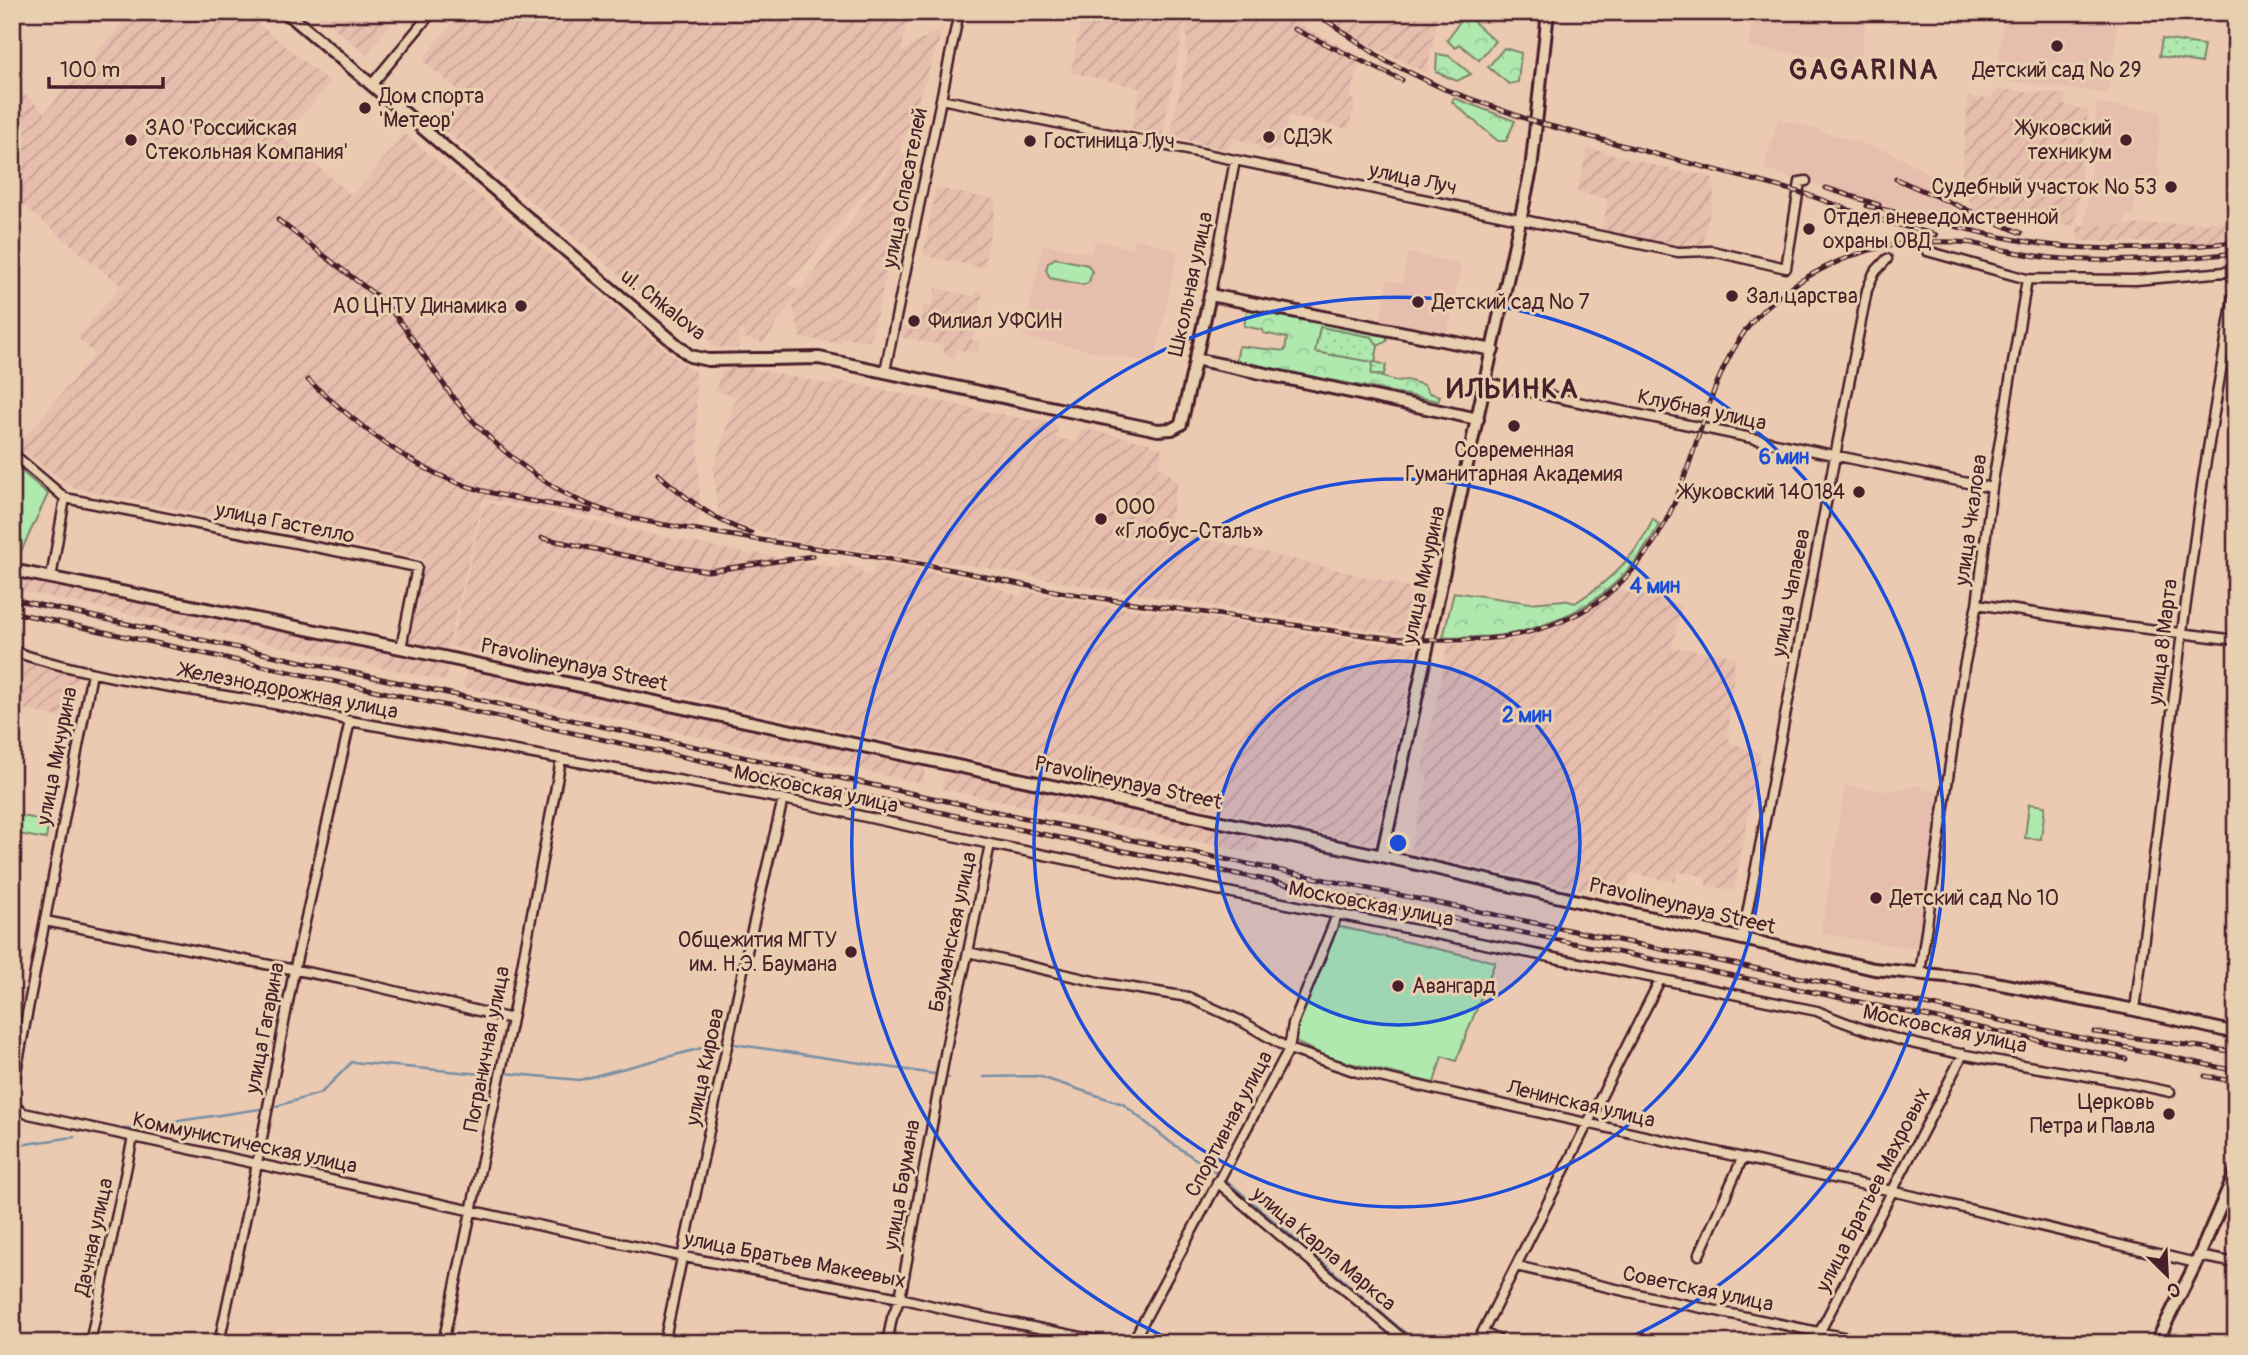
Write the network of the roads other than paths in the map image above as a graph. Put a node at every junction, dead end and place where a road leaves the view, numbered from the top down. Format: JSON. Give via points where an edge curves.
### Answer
{"nodes":[{"id":1,"x":286,"y":12,"type":"edge"},
{"id":2,"x":432,"y":12,"type":"edge"},
{"id":3,"x":959,"y":12,"type":"edge"},
{"id":4,"x":1548,"y":12,"type":"edge"},
{"id":5,"x":372,"y":84,"type":"junction"},
{"id":6,"x":941,"y":99,"type":"junction"},
{"id":7,"x":1235,"y":160,"type":"junction"},
{"id":8,"x":1806,"y":181,"type":"dead end"},
{"id":9,"x":1521,"y":220,"type":"junction"},
{"id":10,"x":1927,"y":251,"type":"dead end"},
{"id":11,"x":1887,"y":259,"type":"dead end"},
{"id":12,"x":2236,"y":271,"type":"edge"},
{"id":13,"x":2027,"y":279,"type":"junction"},
{"id":14,"x":2236,"y":279,"type":"edge"},
{"id":15,"x":1210,"y":295,"type":"junction"},
{"id":16,"x":1493,"y":350,"type":"junction"},
{"id":17,"x":1195,"y":359,"type":"junction"},
{"id":18,"x":885,"y":371,"type":"junction"},
{"id":19,"x":1487,"y":383,"type":"junction"},
{"id":20,"x":1185,"y":415,"type":"joint"},
{"id":21,"x":1478,"y":419,"type":"junction"},
{"id":22,"x":12,"y":453,"type":"edge"},
{"id":23,"x":1835,"y":456,"type":"junction"},
{"id":24,"x":1992,"y":488,"type":"junction"},
{"id":25,"x":65,"y":498,"type":"junction"},
{"id":26,"x":12,"y":570,"type":"edge"},
{"id":27,"x":51,"y":578,"type":"junction"},
{"id":28,"x":1977,"y":604,"type":"junction"},
{"id":29,"x":2182,"y":632,"type":"junction"},
{"id":30,"x":2236,"y":640,"type":"edge"},
{"id":31,"x":401,"y":648,"type":"junction"},
{"id":32,"x":15,"y":654,"type":"edge"},
{"id":33,"x":92,"y":673,"type":"junction"},
{"id":34,"x":350,"y":721,"type":"junction"},
{"id":35,"x":561,"y":760,"type":"junction"},
{"id":36,"x":783,"y":799,"type":"junction"},
{"id":37,"x":990,"y":844,"type":"junction"},
{"id":38,"x":1382,"y":856,"type":"junction"},
{"id":39,"x":1336,"y":915,"type":"junction"},
{"id":40,"x":45,"y":921,"type":"junction"},
{"id":41,"x":1742,"y":940,"type":"junction"},
{"id":42,"x":968,"y":952,"type":"junction"},
{"id":43,"x":294,"y":971,"type":"junction"},
{"id":44,"x":1920,"y":973,"type":"junction"},
{"id":45,"x":1660,"y":980,"type":"junction"},
{"id":46,"x":2136,"y":1010,"type":"junction"},
{"id":47,"x":512,"y":1018,"type":"junction"},
{"id":48,"x":949,"y":1030,"type":"joint"},
{"id":49,"x":2236,"y":1033,"type":"edge"},
{"id":50,"x":1289,"y":1049,"type":"junction"},
{"id":51,"x":1963,"y":1054,"type":"junction"},
{"id":52,"x":2170,"y":1091,"type":"dead end"},
{"id":53,"x":12,"y":1093,"type":"edge"},
{"id":54,"x":12,"y":1105,"type":"edge"},
{"id":55,"x":1587,"y":1123,"type":"junction"},
{"id":56,"x":133,"y":1138,"type":"junction"},
{"id":57,"x":1742,"y":1159,"type":"junction"},
{"id":58,"x":257,"y":1164,"type":"junction"},
{"id":59,"x":2236,"y":1171,"type":"edge"},
{"id":60,"x":1217,"y":1182,"type":"junction"},
{"id":61,"x":1892,"y":1191,"type":"junction"},
{"id":62,"x":472,"y":1210,"type":"junction"},
{"id":63,"x":1699,"y":1255,"type":"dead end"},
{"id":64,"x":684,"y":1257,"type":"junction"},
{"id":65,"x":2197,"y":1259,"type":"junction"},
{"id":66,"x":2236,"y":1263,"type":"edge"},
{"id":67,"x":1516,"y":1266,"type":"junction"},
{"id":68,"x":900,"y":1298,"type":"junction"},
{"id":69,"x":1483,"y":1332,"type":"junction"},
{"id":70,"x":1819,"y":1332,"type":"junction"},
{"id":71,"x":90,"y":1343,"type":"edge"},
{"id":72,"x":219,"y":1343,"type":"edge"},
{"id":73,"x":443,"y":1343,"type":"edge"},
{"id":74,"x":664,"y":1343,"type":"edge"},
{"id":75,"x":887,"y":1343,"type":"edge"},
{"id":76,"x":1111,"y":1343,"type":"edge"},
{"id":77,"x":1132,"y":1343,"type":"edge"},
{"id":78,"x":1408,"y":1343,"type":"edge"},
{"id":79,"x":1477,"y":1343,"type":"edge"},
{"id":80,"x":1503,"y":1343,"type":"edge"},
{"id":81,"x":1814,"y":1343,"type":"edge"},
{"id":82,"x":1872,"y":1343,"type":"edge"},
{"id":83,"x":2156,"y":1343,"type":"edge"}],
"edges":[{"from":1,"to":5,"type":"main road","name":"ul. Chkalova"},
{"from":2,"to":5,"type":"street"},
{"from":3,"to":6,"type":"street","name":"улица Спасателей"},
{"from":4,"to":9,"type":"main road","name":"улица Мичурина"},
{"from":5,"to":18,"type":"main road","name":"ul. Chkalova","via":[[690,356],[708,360],[818,358]]},
{"from":6,"to":7,"type":"street","name":"улица Луч"},
{"from":6,"to":18,"type":"street","name":"улица Спасателей"},
{"from":7,"to":9,"type":"street","name":"улица Луч"},
{"from":7,"to":15,"type":"street","name":"Школьная улица"},
{"from":8,"to":9,"type":"street","name":"улица Луч","via":[[1800,182],[1786,268],[1712,251],[1678,253]]},
{"from":9,"to":16,"type":"main road","name":"улица Мичурина"},
{"from":10,"to":13,"type":"street"},
{"from":11,"to":23,"type":"street","name":"улица Чапаева","via":[[1867,288]]},
{"from":12,"to":13,"type":"street","via":[[2136,280]]},
{"from":13,"to":24,"type":"street","name":"улица Чкалова"},
{"from":14,"to":29,"type":"street","name":"улица 8 Марта"},
{"from":15,"to":16,"type":"main road"},
{"from":15,"to":17,"type":"main road","name":"Школьная улица"},
{"from":16,"to":19,"type":"main road","name":"улица Мичурина"},
{"from":17,"to":20,"type":"main road","name":"Школьная улица"},
{"from":17,"to":21,"type":"main road"},
{"from":18,"to":20,"type":"main road","name":"ul. Chkalova","via":[[1158,430],[1172,429]]},
{"from":19,"to":21,"type":"main road","name":"улица Мичурина"},
{"from":19,"to":23,"type":"street","name":"Клубная улица"},
{"from":21,"to":38,"type":"main road","name":"улица Мичурина"},
{"from":22,"to":25,"type":"street","name":"улица Гастелло"},
{"from":23,"to":24,"type":"street","name":"Клубная улица"},
{"from":23,"to":41,"type":"street","name":"улица Чапаева"},
{"from":24,"to":28,"type":"street","name":"улица Чкалова"},
{"from":25,"to":27,"type":"street"},
{"from":25,"to":31,"type":"street","name":"улица Гастелло","via":[[417,567]]},
{"from":26,"to":27,"type":"main road","name":"Pravolineynaya Street"},
{"from":27,"to":31,"type":"main road","name":"Pravolineynaya Street"},
{"from":28,"to":29,"type":"street"},
{"from":28,"to":44,"type":"street","name":"улица Чкалова"},
{"from":29,"to":30,"type":"street"},
{"from":29,"to":46,"type":"street","name":"улица 8 Марта"},
{"from":31,"to":38,"type":"main road","name":"Pravolineynaya Street"},
{"from":32,"to":33,"type":"street","name":"Железнодорожная улица"},
{"from":33,"to":34,"type":"street","name":"Железнодорожная улица","via":[[302,708]]},
{"from":33,"to":40,"type":"street","name":"улица Мичурина"},
{"from":34,"to":35,"type":"street","name":"Железнодорожная улица"},
{"from":34,"to":43,"type":"street","name":"улица Гагарина"},
{"from":35,"to":36,"type":"street","name":"Московская улица"},
{"from":35,"to":47,"type":"street","name":"Пограничная улица"},
{"from":36,"to":37,"type":"street","name":"Московская улица"},
{"from":36,"to":64,"type":"street","name":"улица Кирова"},
{"from":37,"to":39,"type":"street","name":"Московская улица"},
{"from":37,"to":42,"type":"street","name":"Бауманская улица"},
{"from":38,"to":41,"type":"main road","name":"Pravolineynaya Street"},
{"from":39,"to":45,"type":"street","name":"Московская улица"},
{"from":39,"to":50,"type":"street","name":"Спортивная улица","via":[[1293,1024]]},
{"from":40,"to":43,"type":"street"},
{"from":40,"to":53,"type":"street","name":"улица Мичурина"},
{"from":41,"to":44,"type":"main road","name":"Pravolineynaya Street","via":[[1874,969]]},
{"from":42,"to":48,"type":"street","name":"Бауманская улица"},
{"from":42,"to":50,"type":"street","name":"Ленинская улица","via":[[1102,983],[1188,997]]},
{"from":43,"to":47,"type":"street"},
{"from":43,"to":58,"type":"street","name":"улица Гагарина"},
{"from":44,"to":46,"type":"main road","name":"Pravolineynaya Street"},
{"from":45,"to":51,"type":"street","name":"Московская улица","via":[[1817,1012],[1855,1028]]},
{"from":45,"to":55,"type":"street"},
{"from":46,"to":49,"type":"main road","name":"Pravolineynaya Street"},
{"from":47,"to":62,"type":"street","name":"Пограничная улица"},
{"from":48,"to":68,"type":"street","name":"улица Баумана"},
{"from":50,"to":55,"type":"street","name":"Ленинская улица","via":[[1357,1072]]},
{"from":50,"to":60,"type":"street","name":"Спортивная улица"},
{"from":51,"to":52,"type":"street","name":"Московская улица"},
{"from":51,"to":61,"type":"street","name":"улица Братьев Махровых"},
{"from":54,"to":56,"type":"street","name":"Коммунистическая улица","via":[[24,1113]]},
{"from":55,"to":57,"type":"street","name":"Ленинская улица"},
{"from":55,"to":67,"type":"street"},
{"from":56,"to":58,"type":"street","name":"Коммунистическая улица"},
{"from":56,"to":71,"type":"street","name":"Дачная улица"},
{"from":57,"to":61,"type":"street","name":"Ленинская улица"},
{"from":57,"to":63,"type":"street"},
{"from":58,"to":62,"type":"street","name":"Коммунистическая улица"},
{"from":58,"to":72,"type":"street","name":"улица Гагарина"},
{"from":59,"to":65,"type":"main road"},
{"from":60,"to":77,"type":"street","name":"Спортивная улица"},
{"from":60,"to":78,"type":"street","name":"улица Карла Маркса"},
{"from":61,"to":65,"type":"street","name":"Ленинская улица"},
{"from":61,"to":70,"type":"street","name":"улица Братьев Махровых"},
{"from":62,"to":64,"type":"street","name":"улица Братьев Макеевых"},
{"from":62,"to":73,"type":"street","name":"Пограничная улица"},
{"from":64,"to":68,"type":"street","name":"улица Братьев Макеевых"},
{"from":64,"to":74,"type":"street","name":"улица Кирова"},
{"from":65,"to":66,"type":"street","name":"Ленинская улица"},
{"from":65,"to":83,"type":"main road"},
{"from":67,"to":69,"type":"street"},
{"from":67,"to":70,"type":"street","name":"Советская улица"},
{"from":68,"to":75,"type":"street","name":"улица Баумана"},
{"from":68,"to":76,"type":"street","name":"улица Братьев Макеевых"},
{"from":69,"to":79,"type":"street"},
{"from":69,"to":80,"type":"street"},
{"from":70,"to":81,"type":"street","name":"улица Братьев Махровых"},
{"from":70,"to":82,"type":"street","name":"Советская улица"}]}
